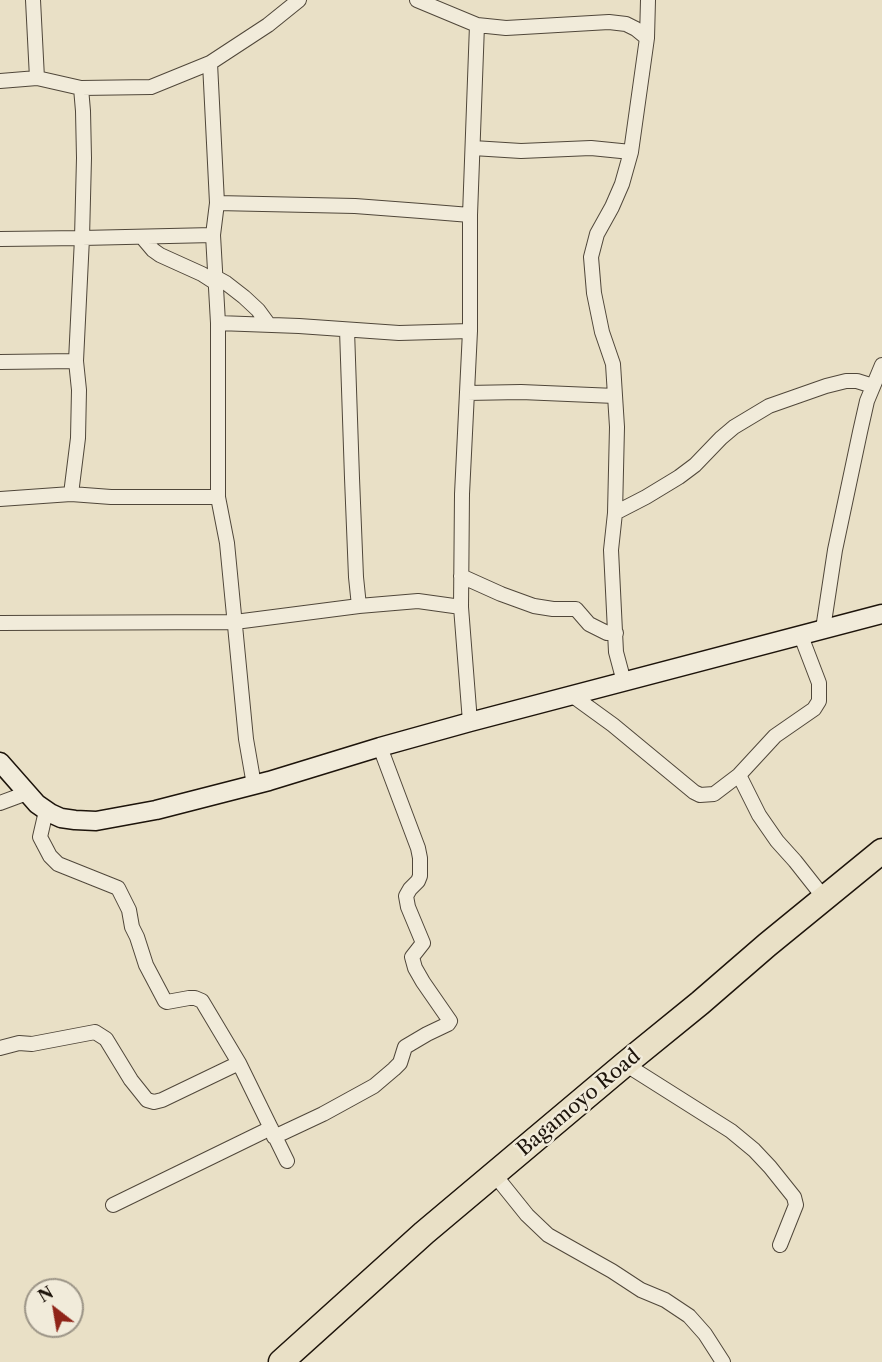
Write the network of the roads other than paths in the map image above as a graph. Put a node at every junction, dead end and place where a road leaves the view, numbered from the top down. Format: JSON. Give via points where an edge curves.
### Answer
{"nodes":[{"id":1,"x":33,"y":0,"type":"edge"},
{"id":2,"x":299,"y":0,"type":"edge"},
{"id":3,"x":417,"y":0,"type":"edge"},
{"id":4,"x":648,"y":0,"type":"edge"},
{"id":5,"x":477,"y":25,"type":"junction"},
{"id":6,"x":647,"y":38,"type":"junction"},
{"id":7,"x":210,"y":63,"type":"junction"},
{"id":8,"x":37,"y":78,"type":"junction"},
{"id":9,"x":0,"y":81,"type":"edge"},
{"id":10,"x":81,"y":88,"type":"junction"},
{"id":11,"x":473,"y":148,"type":"junction"},
{"id":12,"x":631,"y":152,"type":"junction"},
{"id":13,"x":217,"y":203,"type":"junction"},
{"id":14,"x":470,"y":215,"type":"junction"},
{"id":15,"x":213,"y":235,"type":"junction"},
{"id":16,"x":142,"y":237,"type":"junction"},
{"id":17,"x":82,"y":238,"type":"junction"},
{"id":18,"x":0,"y":239,"type":"edge"},
{"id":19,"x":216,"y":280,"type":"junction"},
{"id":20,"x":218,"y":323,"type":"junction"},
{"id":21,"x":269,"y":325,"type":"junction"},
{"id":22,"x":347,"y":330,"type":"junction"},
{"id":23,"x":470,"y":331,"type":"junction"},
{"id":24,"x":76,"y":361,"type":"junction"},
{"id":25,"x":0,"y":362,"type":"edge"},
{"id":26,"x":882,"y":365,"type":"edge"},
{"id":27,"x":873,"y":386,"type":"junction"},
{"id":28,"x":467,"y":393,"type":"junction"},
{"id":29,"x":615,"y":396,"type":"junction"},
{"id":30,"x":70,"y":494,"type":"junction"},
{"id":31,"x":218,"y":497,"type":"junction"},
{"id":32,"x":0,"y":499,"type":"edge"},
{"id":33,"x":615,"y":513,"type":"junction"},
{"id":34,"x":461,"y":576,"type":"junction"},
{"id":35,"x":360,"y":606,"type":"junction"},
{"id":36,"x":460,"y":607,"type":"junction"},
{"id":37,"x":882,"y":614,"type":"edge"},
{"id":38,"x":235,"y":622,"type":"junction"},
{"id":39,"x":0,"y":623,"type":"edge"},
{"id":40,"x":823,"y":629,"type":"junction"},
{"id":41,"x":616,"y":633,"type":"junction"},
{"id":42,"x":801,"y":636,"type":"junction"},
{"id":43,"x":624,"y":682,"type":"junction"},
{"id":44,"x":573,"y":696,"type":"junction"},
{"id":45,"x":470,"y":722,"type":"junction"},
{"id":46,"x":380,"y":747,"type":"junction"},
{"id":47,"x":0,"y":762,"type":"edge"},
{"id":48,"x":739,"y":775,"type":"junction"},
{"id":49,"x":254,"y":785,"type":"junction"},
{"id":50,"x":27,"y":793,"type":"junction"},
{"id":51,"x":0,"y":803,"type":"edge"},
{"id":52,"x":46,"y":811,"type":"junction"},
{"id":53,"x":882,"y":851,"type":"edge"},
{"id":54,"x":825,"y":899,"type":"junction"},
{"id":55,"x":0,"y":1048,"type":"edge"},
{"id":56,"x":239,"y":1063,"type":"junction"},
{"id":57,"x":625,"y":1064,"type":"junction"},
{"id":58,"x":273,"y":1132,"type":"junction"},
{"id":59,"x":287,"y":1161,"type":"dead end"},
{"id":60,"x":494,"y":1174,"type":"junction"},
{"id":61,"x":113,"y":1204,"type":"dead end"},
{"id":62,"x":780,"y":1245,"type":"dead end"},
{"id":63,"x":281,"y":1362,"type":"edge"},
{"id":64,"x":723,"y":1362,"type":"edge"}],
"edges":[{"from":1,"to":8,"type":"street"},
{"from":2,"to":7,"type":"street"},
{"from":3,"to":5,"type":"street"},
{"from":4,"to":6,"type":"street"},
{"from":5,"to":6,"type":"street","via":[[506,28],[609,22],[636,28]]},
{"from":5,"to":11,"type":"street"},
{"from":6,"to":12,"type":"street"},
{"from":7,"to":10,"type":"street","via":[[151,87]]},
{"from":7,"to":13,"type":"street"},
{"from":8,"to":9,"type":"street"},
{"from":8,"to":10,"type":"street"},
{"from":10,"to":17,"type":"street"},
{"from":11,"to":12,"type":"street"},
{"from":11,"to":14,"type":"street"},
{"from":12,"to":29,"type":"street","via":[[591,257],[602,332],[613,364]]},
{"from":13,"to":14,"type":"street","via":[[355,206]]},
{"from":13,"to":15,"type":"street"},
{"from":14,"to":23,"type":"street"},
{"from":15,"to":16,"type":"street"},
{"from":15,"to":19,"type":"street"},
{"from":16,"to":17,"type":"street"},
{"from":16,"to":19,"type":"street","via":[[160,255]]},
{"from":17,"to":18,"type":"street"},
{"from":17,"to":24,"type":"street"},
{"from":19,"to":20,"type":"street"},
{"from":19,"to":21,"type":"street","via":[[244,297]]},
{"from":20,"to":21,"type":"street"},
{"from":20,"to":31,"type":"street"},
{"from":21,"to":22,"type":"street"},
{"from":22,"to":23,"type":"street"},
{"from":22,"to":35,"type":"street"},
{"from":23,"to":28,"type":"street"},
{"from":24,"to":25,"type":"street"},
{"from":24,"to":30,"type":"street","via":[[78,438]]},
{"from":26,"to":27,"type":"street"},
{"from":27,"to":33,"type":"street","via":[[846,381],[769,406],[734,427],[679,477]]},
{"from":27,"to":40,"type":"street","via":[[835,550]]},
{"from":28,"to":29,"type":"street"},
{"from":28,"to":34,"type":"street"},
{"from":29,"to":33,"type":"street"},
{"from":30,"to":31,"type":"street"},
{"from":30,"to":32,"type":"street"},
{"from":31,"to":38,"type":"street"},
{"from":33,"to":41,"type":"street","via":[[611,550]]},
{"from":34,"to":36,"type":"street"},
{"from":34,"to":41,"type":"street","via":[[534,606],[576,609],[589,624]]},
{"from":35,"to":36,"type":"street","via":[[418,602]]},
{"from":35,"to":38,"type":"street"},
{"from":36,"to":45,"type":"street"},
{"from":37,"to":40,"type":"street"},
{"from":38,"to":39,"type":"street"},
{"from":38,"to":49,"type":"street"},
{"from":40,"to":42,"type":"street"},
{"from":41,"to":43,"type":"street","via":[[616,652]]},
{"from":42,"to":43,"type":"street"},
{"from":42,"to":48,"type":"street","via":[[819,683],[819,701],[814,709],[775,736]]},
{"from":43,"to":44,"type":"street"},
{"from":44,"to":45,"type":"street"},
{"from":44,"to":48,"type":"street","via":[[700,795],[714,794]]},
{"from":45,"to":46,"type":"street"},
{"from":46,"to":49,"type":"street"},
{"from":46,"to":58,"type":"street","via":[[420,858],[420,876],[406,896],[423,943],[412,957],[450,1023],[405,1047],[400,1063],[374,1086],[323,1114]]},
{"from":47,"to":50,"type":"street"},
{"from":48,"to":54,"type":"street","via":[[777,841]]},
{"from":49,"to":52,"type":"street","via":[[96,821],[61,818]]},
{"from":50,"to":51,"type":"street"},
{"from":50,"to":52,"type":"street"},
{"from":52,"to":56,"type":"street","via":[[40,837],[50,856],[57,864],[118,888],[146,964],[165,1001],[202,1001]]},
{"from":53,"to":54,"type":"highway","name":"Bagamoyo Road"},
{"from":54,"to":57,"type":"highway","name":"Bagamoyo Road"},
{"from":55,"to":56,"type":"street","via":[[95,1032],[106,1039],[147,1100],[154,1102]]},
{"from":56,"to":58,"type":"street"},
{"from":57,"to":60,"type":"highway","name":"Bagamoyo Road"},
{"from":57,"to":62,"type":"street","via":[[731,1131],[770,1167],[796,1205]]},
{"from":58,"to":59,"type":"street"},
{"from":58,"to":61,"type":"street"},
{"from":60,"to":63,"type":"highway","name":"Bagamoyo Road"},
{"from":60,"to":64,"type":"street","via":[[519,1207],[548,1234],[689,1316]]}]}
